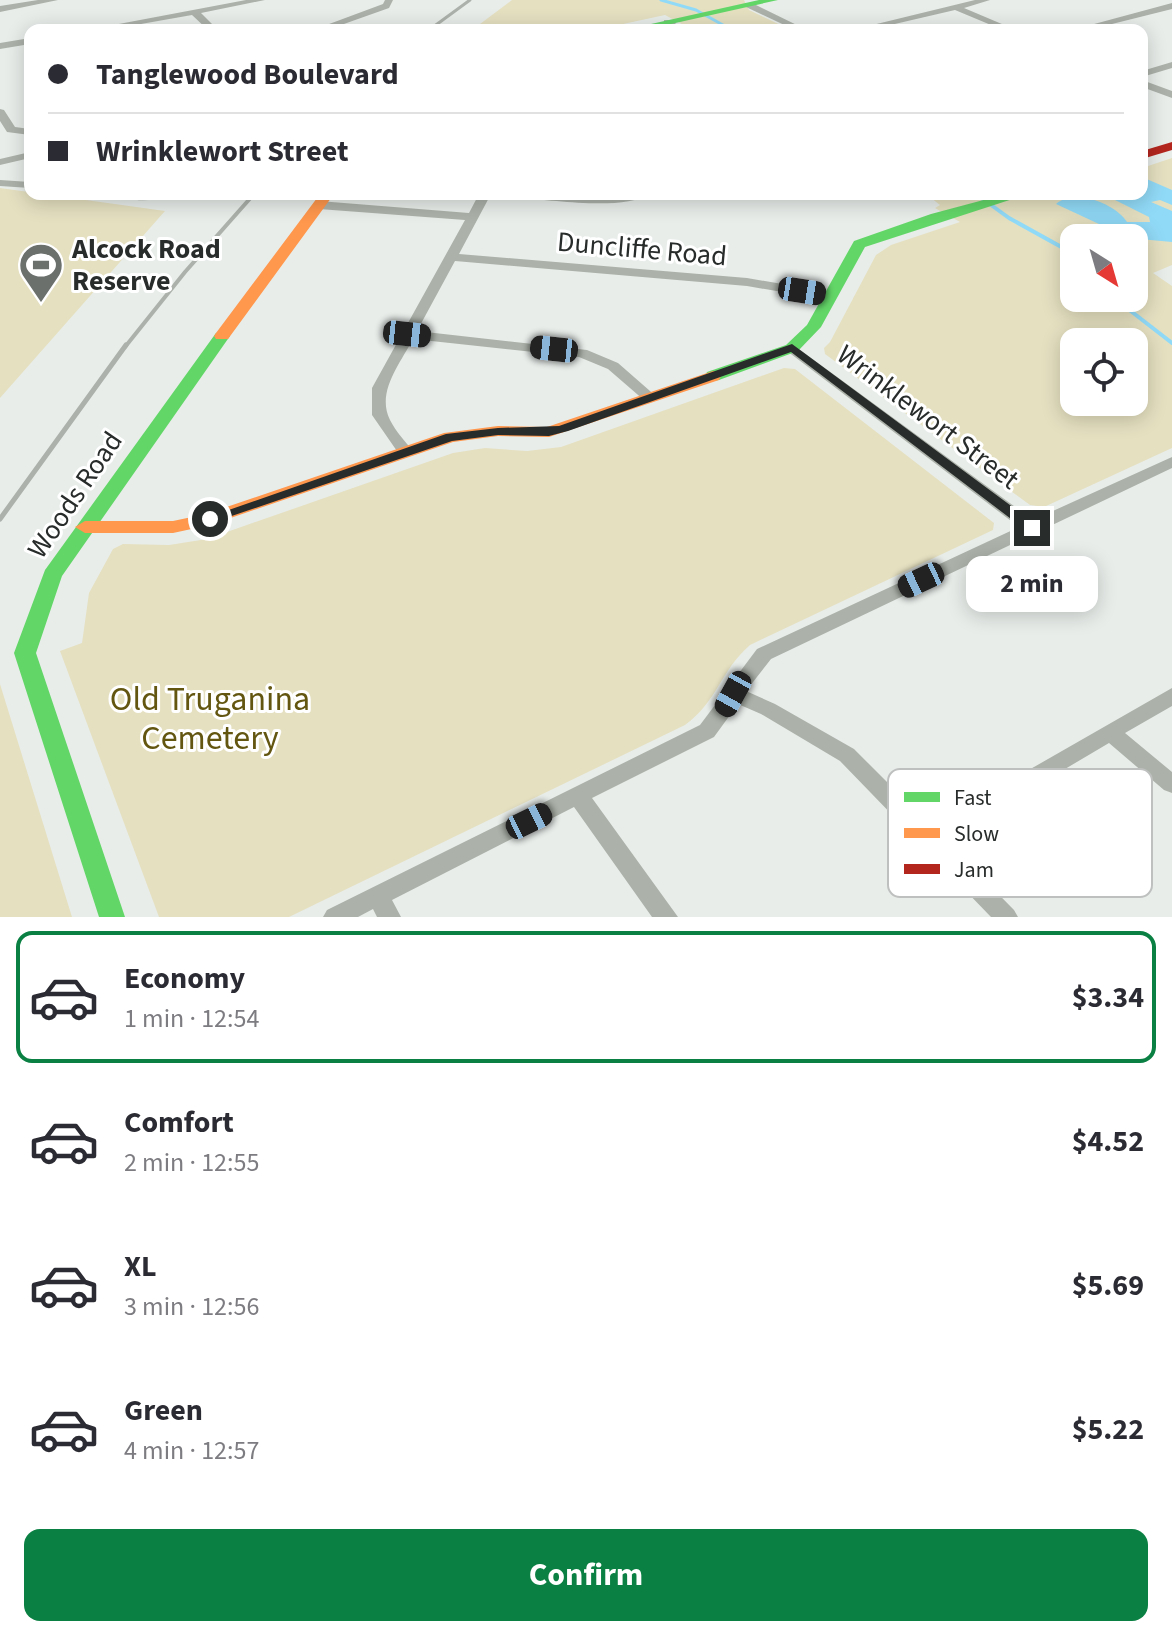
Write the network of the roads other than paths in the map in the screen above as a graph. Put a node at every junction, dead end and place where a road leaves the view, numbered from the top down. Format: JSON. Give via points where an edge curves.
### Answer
{"nodes":[{"id":1,"x":54,"y":0,"type":"edge"},
{"id":2,"x":261,"y":0,"type":"edge"},
{"id":3,"x":389,"y":0,"type":"edge"},
{"id":4,"x":986,"y":0,"type":"edge"},
{"id":5,"x":761,"y":2,"type":"edge"},
{"id":6,"x":1172,"y":6,"type":"edge"},
{"id":7,"x":955,"y":7,"type":"junction"},
{"id":8,"x":0,"y":9,"type":"edge"},
{"id":9,"x":194,"y":12,"type":"junction"},
{"id":10,"x":126,"y":24,"type":"edge"},
{"id":11,"x":207,"y":24,"type":"edge"},
{"id":12,"x":335,"y":24,"type":"edge"},
{"id":13,"x":677,"y":24,"type":"edge"},
{"id":14,"x":793,"y":24,"type":"edge"},
{"id":15,"x":883,"y":24,"type":"edge"},
{"id":16,"x":996,"y":24,"type":"edge"},
{"id":17,"x":1101,"y":24,"type":"edge"},
{"id":18,"x":24,"y":42,"type":"edge"},
{"id":19,"x":0,"y":46,"type":"edge"},
{"id":20,"x":1148,"y":85,"type":"edge"},
{"id":21,"x":1172,"y":95,"type":"edge"},
{"id":22,"x":0,"y":112,"type":"edge"},
{"id":23,"x":24,"y":132,"type":"edge"},
{"id":24,"x":1172,"y":146,"type":"edge"},
{"id":25,"x":1148,"y":153,"type":"edge"},
{"id":26,"x":24,"y":156,"type":"edge"},
{"id":27,"x":0,"y":162,"type":"edge"},
{"id":28,"x":0,"y":183,"type":"edge"},
{"id":29,"x":24,"y":185,"type":"edge"},
{"id":30,"x":322,"y":200,"type":"edge"},
{"id":31,"x":331,"y":200,"type":"edge"},
{"id":32,"x":482,"y":200,"type":"edge"},
{"id":33,"x":999,"y":200,"type":"edge"},
{"id":34,"x":473,"y":217,"type":"junction"},
{"id":35,"x":451,"y":257,"type":"junction"},
{"id":36,"x":829,"y":296,"type":"junction"},
{"id":37,"x":407,"y":334,"type":"junction"},
{"id":38,"x":792,"y":348,"type":"junction"},
{"id":39,"x":650,"y":398,"type":"junction"},
{"id":40,"x":405,"y":451,"type":"junction"},
{"id":41,"x":1172,"y":462,"type":"edge"},
{"id":42,"x":85,"y":527,"type":"junction"},
{"id":43,"x":1032,"y":528,"type":"junction"},
{"id":44,"x":733,"y":694,"type":"junction"},
{"id":45,"x":1172,"y":696,"type":"edge"},
{"id":46,"x":1110,"y":732,"type":"junction"},
{"id":47,"x":1047,"y":769,"type":"edge"},
{"id":48,"x":1172,"y":784,"type":"edge"},
{"id":49,"x":888,"y":795,"type":"edge"},
{"id":50,"x":579,"y":797,"type":"junction"},
{"id":51,"x":378,"y":896,"type":"junction"},
{"id":52,"x":987,"y":897,"type":"edge"},
{"id":53,"x":112,"y":917,"type":"edge"},
{"id":54,"x":335,"y":917,"type":"edge"},
{"id":55,"x":389,"y":917,"type":"edge"},
{"id":56,"x":666,"y":917,"type":"edge"},
{"id":57,"x":1006,"y":917,"type":"edge"}],
"edges":[{"from":1,"to":8,"type":"street"},
{"from":2,"to":9,"type":"street"},
{"from":3,"to":12,"type":"street","via":[[386,6]]},
{"from":4,"to":7,"type":"street"},
{"from":5,"to":13,"type":"street"},
{"from":5,"to":14,"type":"street"},
{"from":6,"to":17,"type":"street"},
{"from":7,"to":15,"type":"street"},
{"from":7,"to":16,"type":"street"},
{"from":9,"to":10,"type":"street"},
{"from":9,"to":11,"type":"street"},
{"from":18,"to":19,"type":"street"},
{"from":20,"to":21,"type":"street"},
{"from":22,"to":23,"type":"street","via":[[11,130]]},
{"from":24,"to":25,"type":"street"},
{"from":26,"to":27,"type":"street"},
{"from":28,"to":29,"type":"street"},
{"from":30,"to":42,"type":"street","name":"Woods Road"},
{"from":31,"to":34,"type":"street"},
{"from":32,"to":34,"type":"street"},
{"from":33,"to":36,"type":"street","via":[[859,244]]},
{"from":34,"to":35,"type":"street"},
{"from":35,"to":36,"type":"street","name":"Duncliffe Road","via":[[747,282]]},
{"from":35,"to":37,"type":"street"},
{"from":36,"to":38,"type":"street","via":[[807,336]]},
{"from":37,"to":39,"type":"street","via":[[582,353],[613,366]]},
{"from":37,"to":40,"type":"street","via":[[376,403],[379,418]]},
{"from":38,"to":39,"type":"street"},
{"from":38,"to":43,"type":"street","name":"Wrinklewort Street"},
{"from":39,"to":40,"type":"street","via":[[549,432],[468,433]]},
{"from":40,"to":42,"type":"street","via":[[210,519],[173,527]]},
{"from":41,"to":43,"type":"street"},
{"from":42,"to":53,"type":"street","name":"Woods Road","via":[[52,575],[25,653]]},
{"from":43,"to":44,"type":"street","via":[[764,654]]},
{"from":44,"to":49,"type":"street","via":[[847,755]]},
{"from":44,"to":50,"type":"street","via":[[707,731]]},
{"from":45,"to":46,"type":"street"},
{"from":46,"to":47,"type":"street"},
{"from":46,"to":48,"type":"street"},
{"from":50,"to":51,"type":"street"},
{"from":50,"to":56,"type":"street"},
{"from":51,"to":54,"type":"street"},
{"from":51,"to":55,"type":"street"},
{"from":52,"to":57,"type":"street"}]}
